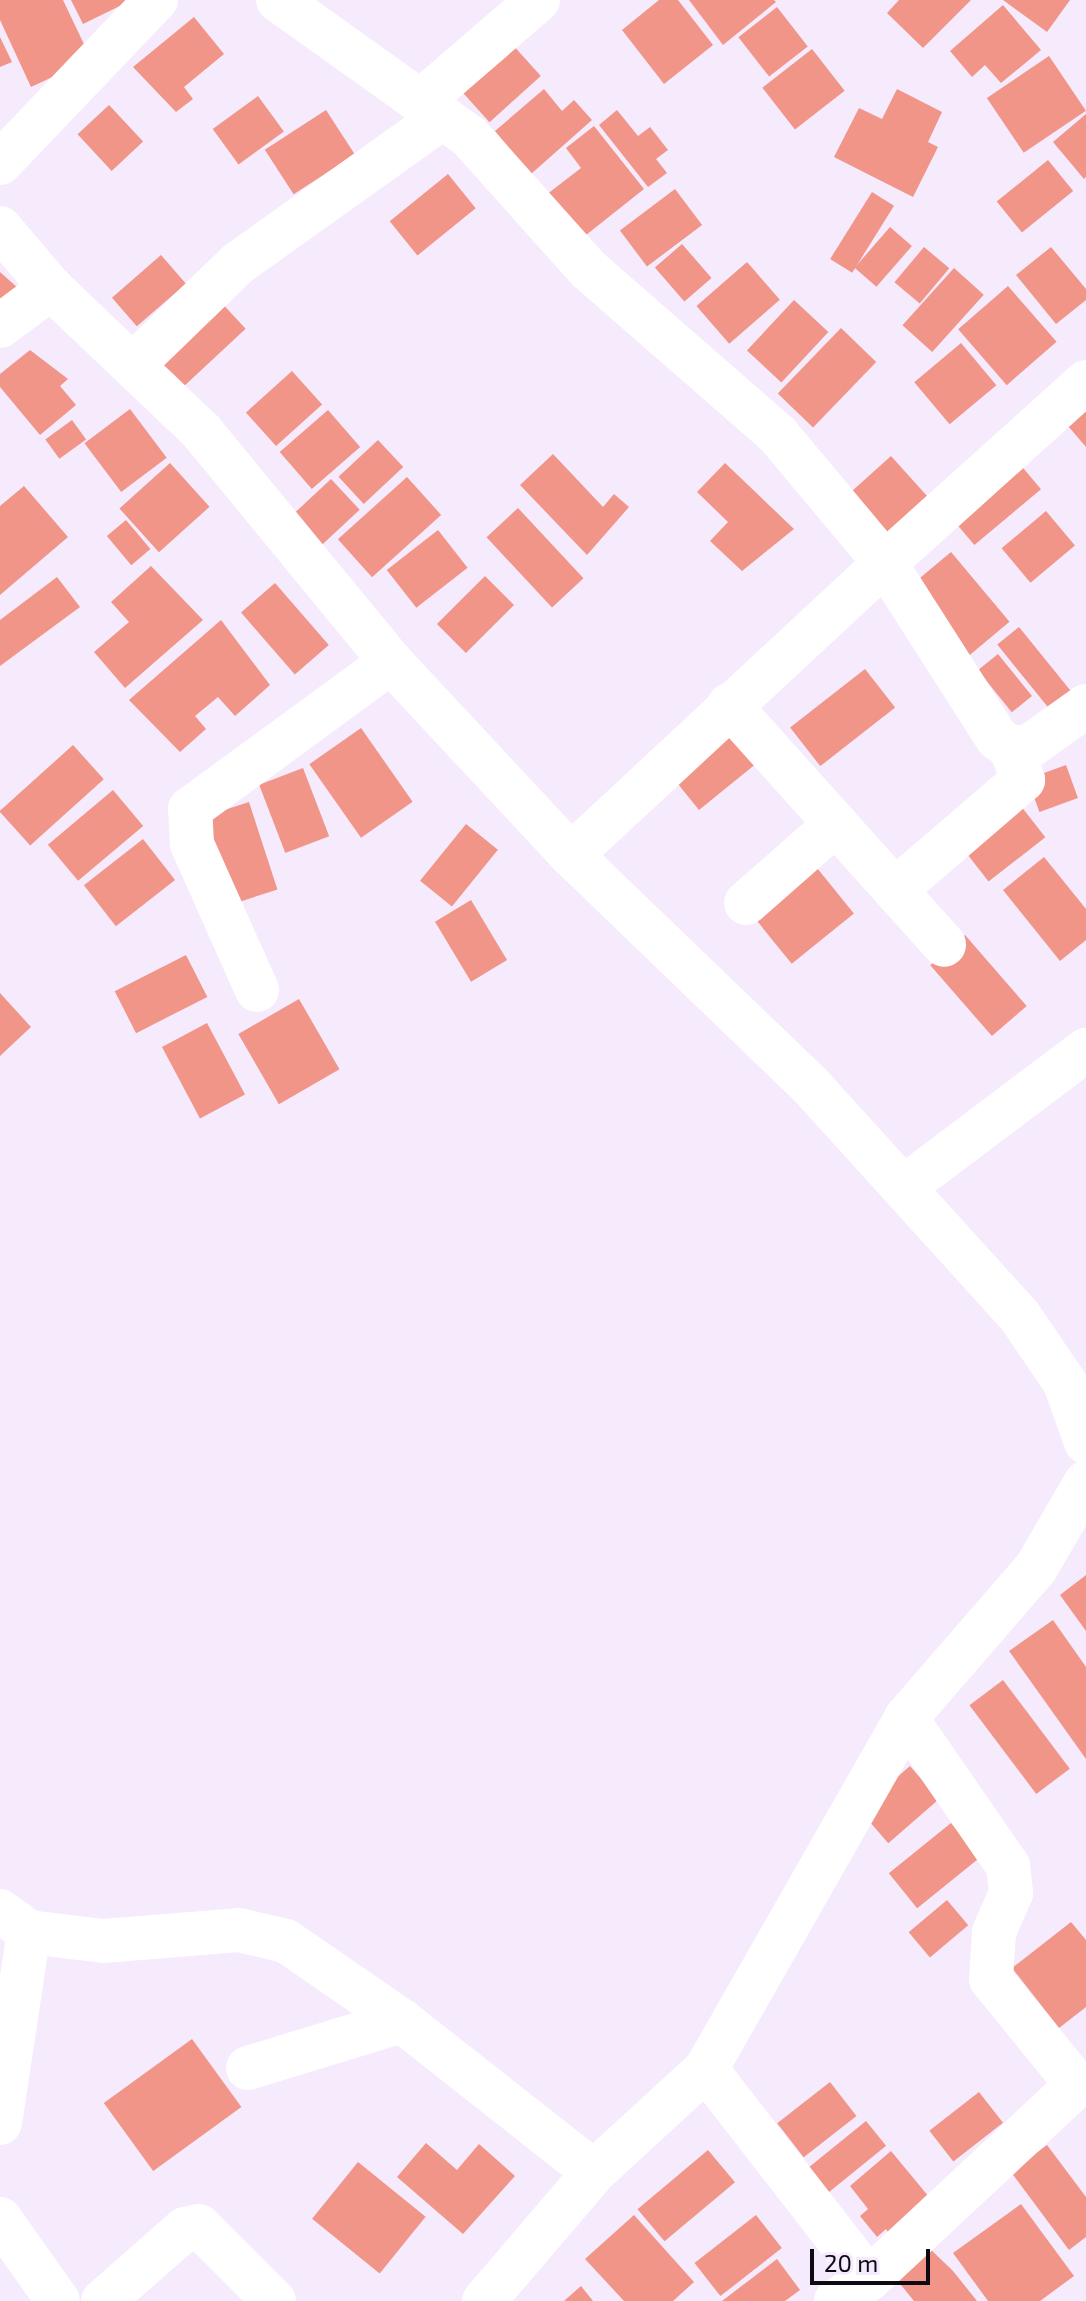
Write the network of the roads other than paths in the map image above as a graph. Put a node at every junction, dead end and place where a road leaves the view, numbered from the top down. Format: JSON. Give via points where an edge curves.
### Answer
{"nodes":[{"id":1,"x":156,"y":0,"type":"edge"},
{"id":2,"x":278,"y":0,"type":"edge"},
{"id":3,"x":538,"y":0,"type":"edge"},
{"id":4,"x":431,"y":109,"type":"junction"},
{"id":5,"x":0,"y":163,"type":"edge"},
{"id":6,"x":0,"y":228,"type":"edge"},
{"id":7,"x":51,"y":288,"type":"junction"},
{"id":8,"x":0,"y":326,"type":"edge"},
{"id":9,"x":135,"y":363,"type":"junction"},
{"id":10,"x":1086,"y":382,"type":"edge"},
{"id":11,"x":885,"y":563,"type":"junction"},
{"id":12,"x":391,"y":662,"type":"junction"},
{"id":13,"x":729,"y":705,"type":"junction"},
{"id":14,"x":1086,"y":706,"type":"edge"},
{"id":15,"x":1011,"y":748,"type":"junction"},
{"id":16,"x":836,"y":824,"type":"junction"},
{"id":17,"x":571,"y":855,"type":"junction"},
{"id":18,"x":895,"y":890,"type":"junction"},
{"id":19,"x":746,"y":903,"type":"dead end"},
{"id":20,"x":944,"y":945,"type":"dead end"},
{"id":21,"x":257,"y":990,"type":"dead end"},
{"id":22,"x":1086,"y":1050,"type":"edge"},
{"id":23,"x":904,"y":1187,"type":"junction"},
{"id":24,"x":1086,"y":1442,"type":"edge"},
{"id":25,"x":1086,"y":1482,"type":"edge"},
{"id":26,"x":906,"y":1718,"type":"junction"},
{"id":27,"x":15,"y":1922,"type":"edge"},
{"id":28,"x":402,"y":2021,"type":"junction"},
{"id":29,"x":248,"y":2068,"type":"dead end"},
{"id":30,"x":706,"y":2069,"type":"junction"},
{"id":31,"x":1082,"y":2082,"type":"edge"},
{"id":32,"x":0,"y":2123,"type":"edge"},
{"id":33,"x":594,"y":2172,"type":"junction"},
{"id":34,"x":0,"y":2219,"type":"edge"},
{"id":35,"x":852,"y":2290,"type":"edge"},
{"id":36,"x":58,"y":2301,"type":"edge"},
{"id":37,"x":103,"y":2301,"type":"edge"},
{"id":38,"x":274,"y":2301,"type":"edge"},
{"id":39,"x":484,"y":2301,"type":"edge"}],
"edges":[{"from":1,"to":5,"type":"street"},
{"from":2,"to":4,"type":"street"},
{"from":3,"to":4,"type":"street"},
{"from":4,"to":9,"type":"street","via":[[237,264]]},
{"from":4,"to":11,"type":"street","via":[[469,136],[589,270],[778,435]]},
{"from":6,"to":7,"type":"street"},
{"from":7,"to":8,"type":"street"},
{"from":7,"to":9,"type":"street"},
{"from":9,"to":12,"type":"street","via":[[202,432]]},
{"from":10,"to":11,"type":"street"},
{"from":11,"to":13,"type":"street"},
{"from":11,"to":15,"type":"street","via":[[997,738]]},
{"from":12,"to":17,"type":"street"},
{"from":12,"to":21,"type":"street","via":[[190,809],[192,844]]},
{"from":13,"to":16,"type":"street"},
{"from":13,"to":17,"type":"street"},
{"from":14,"to":15,"type":"street","via":[[1043,740]]},
{"from":15,"to":18,"type":"street","via":[[1023,780]]},
{"from":16,"to":18,"type":"street"},
{"from":16,"to":19,"type":"street"},
{"from":17,"to":23,"type":"street","via":[[675,950]]},
{"from":18,"to":20,"type":"street"},
{"from":22,"to":23,"type":"street"},
{"from":23,"to":24,"type":"street","via":[[1019,1315],[1065,1383]]},
{"from":25,"to":26,"type":"street","via":[[1036,1568]]},
{"from":26,"to":30,"type":"street"},
{"from":26,"to":31,"type":"street","via":[[1008,1866],[1011,1893],[994,1932],[991,1979]]},
{"from":27,"to":28,"type":"street","via":[[103,1941],[239,1930],[272,1936]]},
{"from":27,"to":32,"type":"street"},
{"from":28,"to":29,"type":"street"},
{"from":28,"to":33,"type":"street"},
{"from":30,"to":33,"type":"street"},
{"from":30,"to":35,"type":"street"},
{"from":31,"to":35,"type":"street"},
{"from":33,"to":39,"type":"street"},
{"from":34,"to":36,"type":"street"},
{"from":37,"to":38,"type":"street","via":[[185,2229],[199,2226]]}]}
